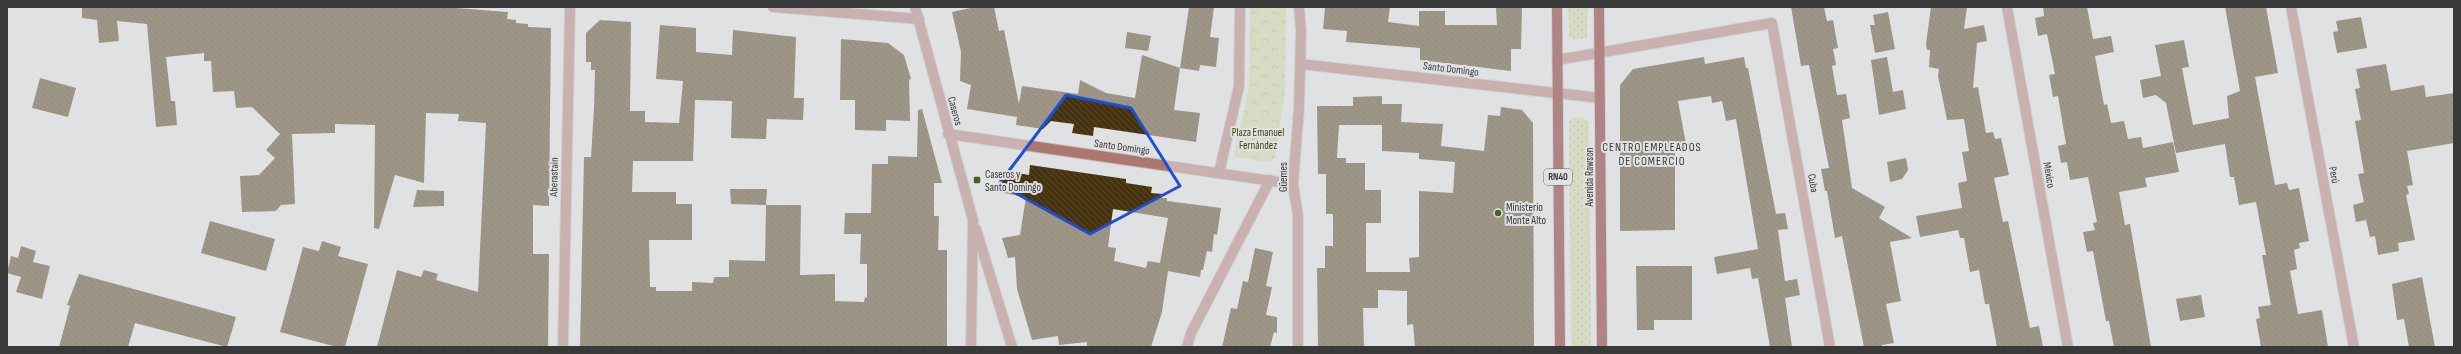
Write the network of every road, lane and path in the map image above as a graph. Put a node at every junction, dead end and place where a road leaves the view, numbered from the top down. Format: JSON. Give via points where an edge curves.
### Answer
{"nodes":[{"id":1,"x":570,"y":7,"type":"edge"},
{"id":2,"x":773,"y":7,"type":"edge"},
{"id":3,"x":915,"y":7,"type":"edge"},
{"id":4,"x":1240,"y":7,"type":"edge"},
{"id":5,"x":1299,"y":7,"type":"edge"},
{"id":6,"x":1557,"y":7,"type":"edge"},
{"id":7,"x":1599,"y":7,"type":"edge"},
{"id":8,"x":2007,"y":7,"type":"edge"},
{"id":9,"x":2291,"y":7,"type":"edge"},
{"id":10,"x":918,"y":19,"type":"junction"},
{"id":11,"x":1600,"y":53,"type":"junction"},
{"id":12,"x":1557,"y":60,"type":"junction"},
{"id":13,"x":1300,"y":64,"type":"junction"},
{"id":14,"x":1558,"y":94,"type":"junction"},
{"id":15,"x":1600,"y":98,"type":"junction"},
{"id":16,"x":948,"y":134,"type":"junction"},
{"id":17,"x":1219,"y":173,"type":"junction"},
{"id":18,"x":1270,"y":180,"type":"junction"},
{"id":19,"x":1293,"y":184,"type":"junction"},
{"id":20,"x":973,"y":220,"type":"junction"},
{"id":21,"x":563,"y":347,"type":"edge"},
{"id":22,"x":971,"y":347,"type":"edge"},
{"id":23,"x":1012,"y":347,"type":"edge"},
{"id":24,"x":1187,"y":347,"type":"edge"},
{"id":25,"x":1298,"y":347,"type":"edge"},
{"id":26,"x":1560,"y":347,"type":"edge"},
{"id":27,"x":1602,"y":347,"type":"edge"},
{"id":28,"x":1830,"y":347,"type":"edge"},
{"id":29,"x":2068,"y":347,"type":"edge"},
{"id":30,"x":2354,"y":347,"type":"edge"}],
"edges":[{"from":1,"to":21,"type":"street","name":"Aberastain"},
{"from":2,"to":10,"type":"street"},
{"from":3,"to":10,"type":"street","name":"Caseros"},
{"from":4,"to":17,"type":"street","via":[[1239,86]]},
{"from":5,"to":13,"type":"street","name":"Güemes"},
{"from":6,"to":12,"type":"main road","number":"RN40"},
{"from":7,"to":11,"type":"main road","name":"Avenida Rawson"},
{"from":8,"to":29,"type":"street","name":"México"},
{"from":9,"to":30,"type":"street","name":"Perú"},
{"from":10,"to":16,"type":"street","name":"Caseros"},
{"from":11,"to":12,"type":"street"},
{"from":11,"to":15,"type":"main road","name":"Avenida Rawson"},
{"from":11,"to":28,"type":"street","name":"Cuba","via":[[1772,23]]},
{"from":12,"to":14,"type":"main road","number":"RN40"},
{"from":13,"to":14,"type":"street","name":"Santo Domingo"},
{"from":13,"to":19,"type":"street","name":"Güemes"},
{"from":14,"to":15,"type":"street","name":"Santo Domingo"},
{"from":14,"to":26,"type":"main road","number":"RN40"},
{"from":15,"to":27,"type":"main road","name":"Avenida Rawson"},
{"from":16,"to":17,"type":"street","name":"Santo Domingo"},
{"from":16,"to":20,"type":"street","name":"Caseros"},
{"from":17,"to":18,"type":"street","name":"Santo Domingo"},
{"from":18,"to":19,"type":"street","name":"Santo Domingo"},
{"from":18,"to":24,"type":"street","name":"Güemes","via":[[1191,333]]},
{"from":19,"to":25,"type":"street","name":"Güemes","via":[[1298,216]]},
{"from":20,"to":22,"type":"street","name":"Caseros"},
{"from":20,"to":23,"type":"street","name":"Caseros"}]}
